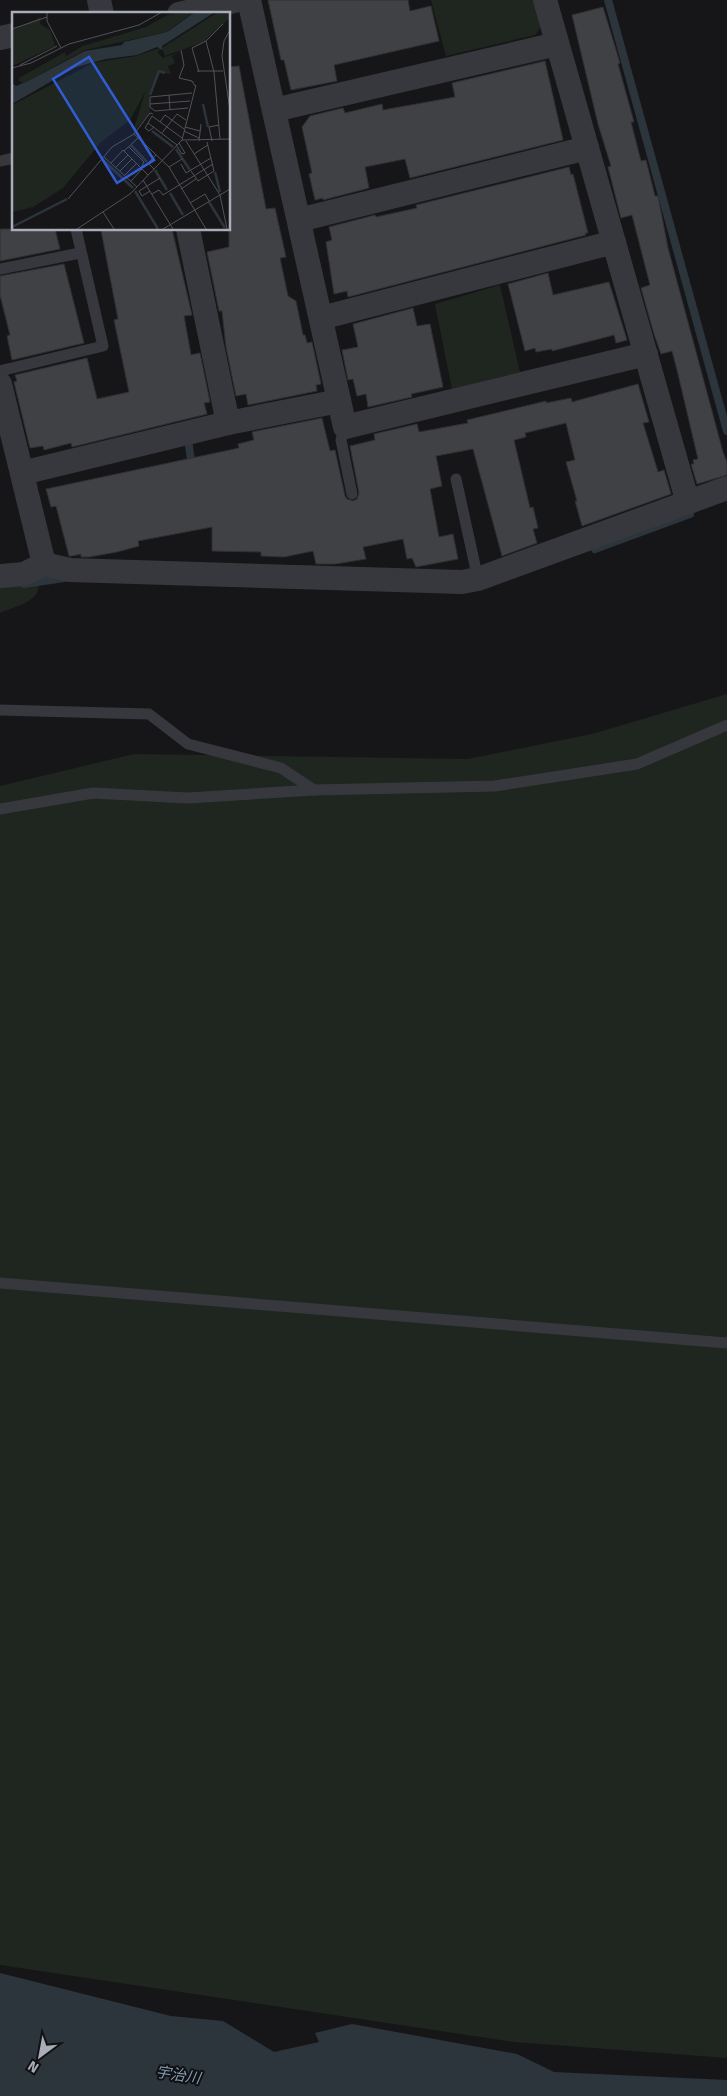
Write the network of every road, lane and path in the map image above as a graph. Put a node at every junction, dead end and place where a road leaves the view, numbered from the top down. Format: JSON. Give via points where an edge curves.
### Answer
{"nodes":[{"id":1,"x":238,"y":0,"type":"edge"},
{"id":2,"x":250,"y":0,"type":"edge"},
{"id":3,"x":545,"y":0,"type":"edge"},
{"id":4,"x":187,"y":12,"type":"edge"},
{"id":5,"x":558,"y":44,"type":"junction"},
{"id":6,"x":274,"y":110,"type":"junction"},
{"id":7,"x":587,"y":148,"type":"junction"},
{"id":8,"x":298,"y":220,"type":"junction"},
{"id":9,"x":76,"y":230,"type":"edge"},
{"id":10,"x":188,"y":230,"type":"edge"},
{"id":11,"x":614,"y":242,"type":"junction"},
{"id":12,"x":80,"y":253,"type":"junction"},
{"id":13,"x":0,"y":269,"type":"edge"},
{"id":14,"x":321,"y":318,"type":"junction"},
{"id":15,"x":646,"y":354,"type":"junction"},
{"id":16,"x":0,"y":371,"type":"edge"},
{"id":17,"x":0,"y":384,"type":"edge"},
{"id":18,"x":339,"y":400,"type":"junction"},
{"id":19,"x":228,"y":423,"type":"junction"},
{"id":20,"x":345,"y":427,"type":"junction"},
{"id":21,"x":7,"y":443,"type":"edge"},
{"id":22,"x":22,"y":473,"type":"junction"},
{"id":23,"x":456,"y":479,"type":"dead end"},
{"id":24,"x":727,"y":488,"type":"edge"},
{"id":25,"x":352,"y":494,"type":"dead end"},
{"id":26,"x":688,"y":503,"type":"junction"},
{"id":27,"x":44,"y":564,"type":"junction"},
{"id":28,"x":0,"y":576,"type":"edge"},
{"id":29,"x":478,"y":578,"type":"junction"},
{"id":30,"x":0,"y":710,"type":"edge"},
{"id":31,"x":727,"y":725,"type":"edge"},
{"id":32,"x":314,"y":790,"type":"junction"},
{"id":33,"x":0,"y":809,"type":"edge"},
{"id":34,"x":0,"y":1283,"type":"edge"},
{"id":35,"x":727,"y":1343,"type":"edge"}],
"edges":[{"from":1,"to":4,"type":"street"},
{"from":2,"to":6,"type":"street"},
{"from":3,"to":5,"type":"street"},
{"from":5,"to":6,"type":"street"},
{"from":5,"to":7,"type":"street"},
{"from":6,"to":8,"type":"street"},
{"from":7,"to":8,"type":"street"},
{"from":7,"to":11,"type":"street"},
{"from":8,"to":14,"type":"street"},
{"from":9,"to":12,"type":"lane"},
{"from":10,"to":19,"type":"street"},
{"from":11,"to":14,"type":"street"},
{"from":11,"to":15,"type":"street"},
{"from":12,"to":13,"type":"lane"},
{"from":12,"to":16,"type":"lane","via":[[103,346]]},
{"from":14,"to":18,"type":"street"},
{"from":15,"to":20,"type":"street"},
{"from":15,"to":26,"type":"street"},
{"from":17,"to":21,"type":"street"},
{"from":18,"to":19,"type":"street"},
{"from":18,"to":20,"type":"street"},
{"from":19,"to":22,"type":"street"},
{"from":20,"to":25,"type":"lane","via":[[341,440]]},
{"from":21,"to":22,"type":"street"},
{"from":22,"to":27,"type":"street"},
{"from":23,"to":29,"type":"lane"},
{"from":24,"to":26,"type":"street"},
{"from":26,"to":29,"type":"street"},
{"from":27,"to":28,"type":"street","via":[[24,574]]},
{"from":27,"to":29,"type":"street","via":[[70,570],[462,582]]},
{"from":30,"to":32,"type":"lane","via":[[149,714],[188,744],[281,768]]},
{"from":31,"to":32,"type":"lane","via":[[637,764],[618,767],[495,786]]},
{"from":32,"to":33,"type":"lane","via":[[188,798],[93,793]]},
{"from":34,"to":35,"type":"lane"}]}
